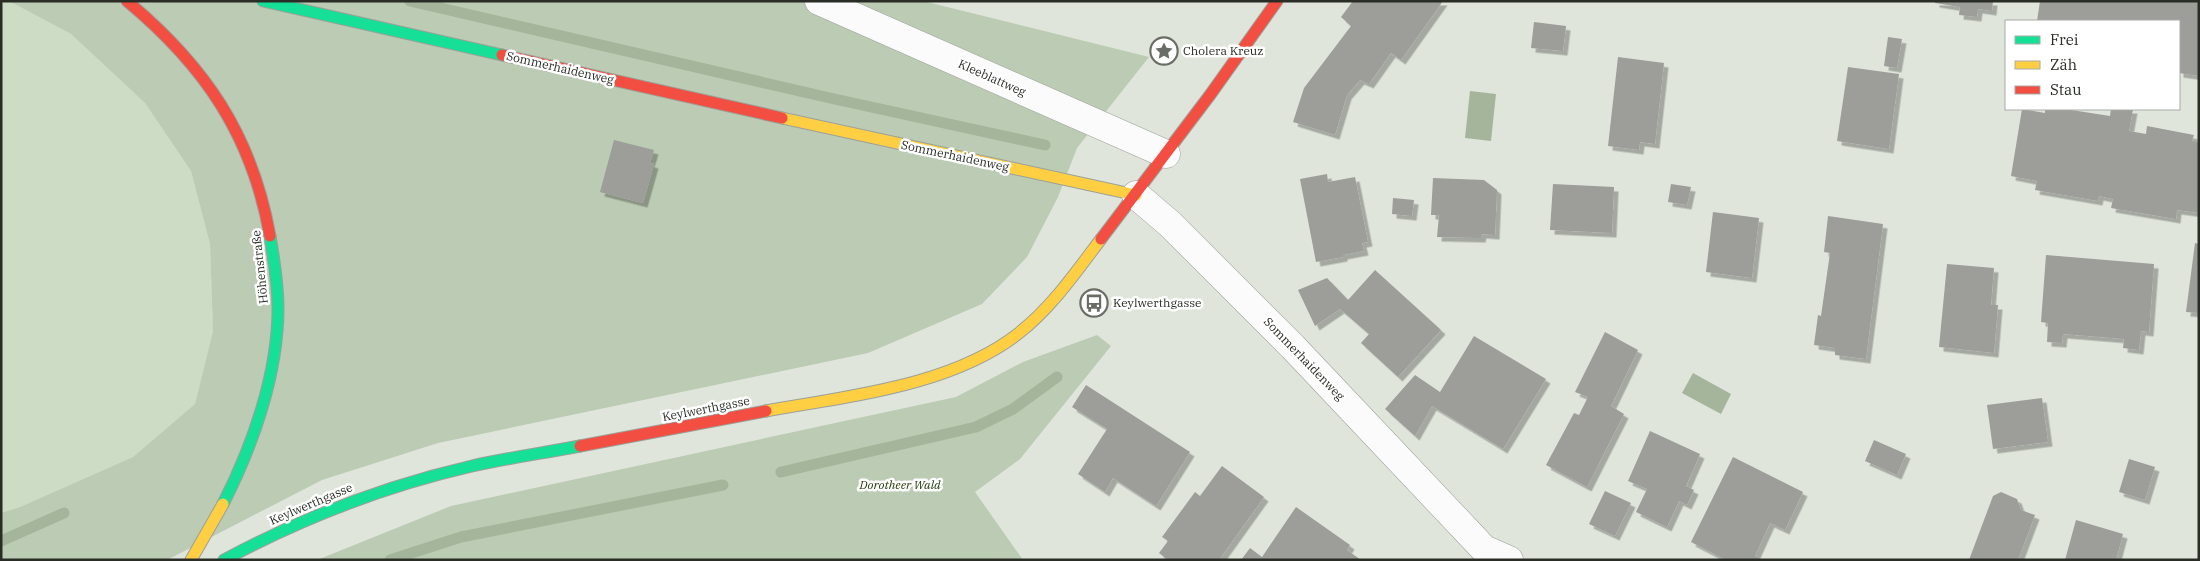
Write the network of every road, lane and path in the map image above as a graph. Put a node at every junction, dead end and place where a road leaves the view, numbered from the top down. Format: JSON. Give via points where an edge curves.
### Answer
{"nodes":[{"id":1,"x":127,"y":1,"type":"edge"},
{"id":2,"x":264,"y":1,"type":"edge"},
{"id":3,"x":819,"y":1,"type":"edge"},
{"id":4,"x":1277,"y":1,"type":"edge"},
{"id":5,"x":1166,"y":154,"type":"junction"},
{"id":6,"x":1136,"y":195,"type":"junction"},
{"id":7,"x":191,"y":560,"type":"edge"},
{"id":8,"x":224,"y":560,"type":"edge"},
{"id":9,"x":1508,"y":560,"type":"edge"}],
"edges":[{"from":1,"to":7,"type":"street","name":"Höhenstraße","via":[[179,49],[204,77],[224,108],[257,182],[268,219],[274,262],[278,307],[275,342],[256,424],[227,495]]},
{"from":2,"to":6,"type":"street","name":"Sommerhaidenweg"},
{"from":3,"to":5,"type":"street","name":"Kleeblattweg"},
{"from":4,"to":5,"type":"street","name":"Keylwerthgasse"},
{"from":5,"to":6,"type":"street","name":"Keylwerthgasse"},
{"from":6,"to":8,"type":"street","name":"Keylwerthgasse","via":[[1046,310],[1001,346],[966,363],[928,378],[883,390],[473,466],[415,480],[310,518]]},
{"from":6,"to":9,"type":"street","name":"Sommerhaidenweg","via":[[1170,224],[1293,347],[1484,549]]}]}
